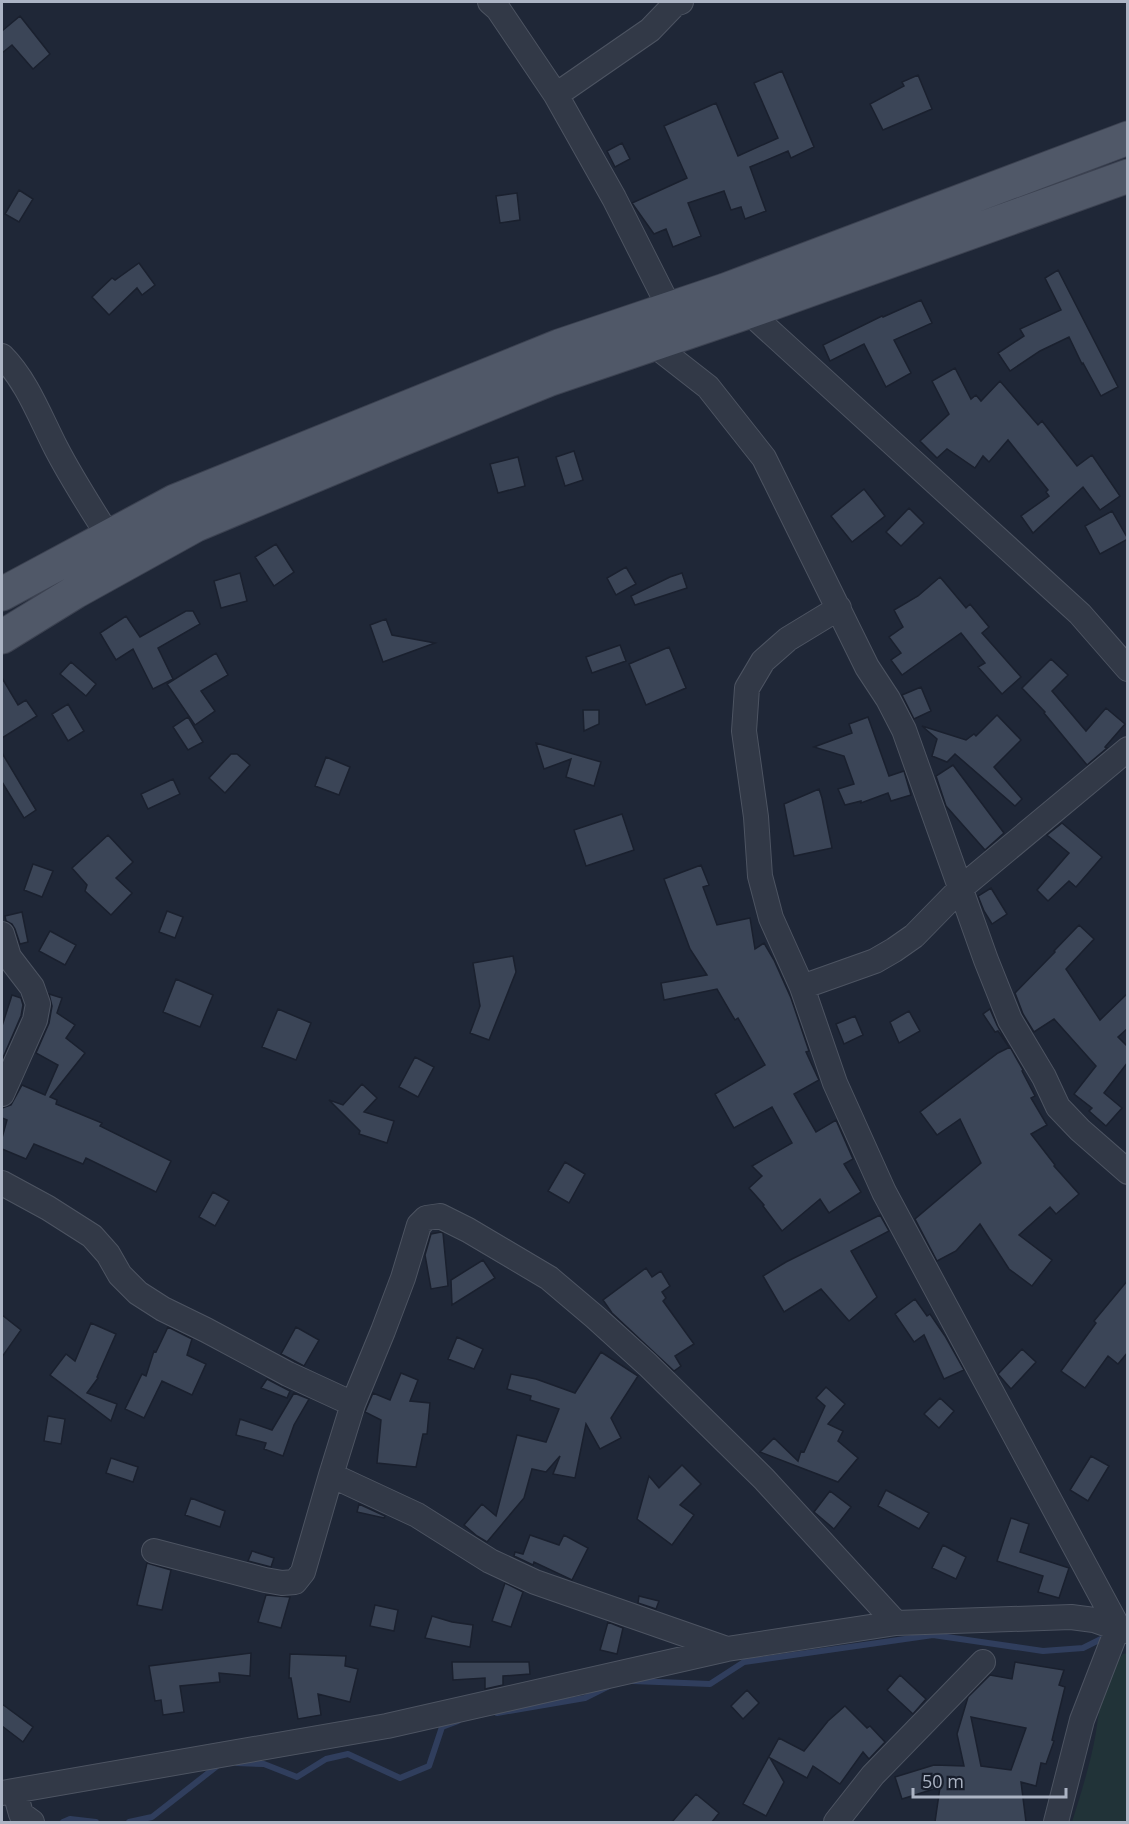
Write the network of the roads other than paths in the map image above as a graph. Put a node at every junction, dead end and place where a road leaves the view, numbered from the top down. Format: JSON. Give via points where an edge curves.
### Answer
{"nodes":[{"id":1,"x":490,"y":2,"type":"edge"},
{"id":2,"x":681,"y":2,"type":"edge"},
{"id":3,"x":556,"y":95,"type":"junction"},
{"id":4,"x":1128,"y":138,"type":"edge"},
{"id":5,"x":1128,"y":176,"type":"edge"},
{"id":6,"x":737,"y":301,"type":"junction"},
{"id":7,"x":670,"y":309,"type":"junction"},
{"id":8,"x":653,"y":344,"type":"junction"},
{"id":9,"x":2,"y":356,"type":"edge"},
{"id":10,"x":109,"y":537,"type":"junction"},
{"id":11,"x":2,"y":594,"type":"edge"},
{"id":12,"x":838,"y":608,"type":"junction"},
{"id":13,"x":2,"y":638,"type":"edge"},
{"id":14,"x":1128,"y":669,"type":"edge"},
{"id":15,"x":1128,"y":749,"type":"edge"},
{"id":16,"x":962,"y":888,"type":"junction"},
{"id":17,"x":2,"y":934,"type":"edge"},
{"id":18,"x":802,"y":987,"type":"junction"},
{"id":19,"x":2,"y":1094,"type":"edge"},
{"id":20,"x":1128,"y":1172,"type":"edge"},
{"id":21,"x":2,"y":1183,"type":"edge"},
{"id":22,"x":353,"y":1404,"type":"junction"},
{"id":23,"x":331,"y":1475,"type":"junction"},
{"id":24,"x":154,"y":1551,"type":"dead end"},
{"id":25,"x":896,"y":1623,"type":"junction"},
{"id":26,"x":1123,"y":1629,"type":"edge"},
{"id":27,"x":727,"y":1649,"type":"junction"},
{"id":28,"x":983,"y":1662,"type":"dead end"},
{"id":29,"x":17,"y":1805,"type":"edge"},
{"id":30,"x":836,"y":1822,"type":"edge"},
{"id":31,"x":1056,"y":1822,"type":"edge"}],
"edges":[{"from":1,"to":3,"type":"street"},
{"from":2,"to":3,"type":"street","via":[[650,30]]},
{"from":3,"to":7,"type":"street"},
{"from":4,"to":6,"type":"main road"},
{"from":5,"to":6,"type":"main road"},
{"from":6,"to":7,"type":"main road"},
{"from":6,"to":8,"type":"main road"},
{"from":6,"to":14,"type":"street","via":[[1080,614]]},
{"from":7,"to":10,"type":"main road","via":[[559,346],[186,497]]},
{"from":8,"to":12,"type":"street","via":[[708,387],[764,458]]},
{"from":8,"to":13,"type":"main road","via":[[548,381],[196,525],[75,592]]},
{"from":9,"to":10,"type":"street","via":[[30,396],[56,449]]},
{"from":10,"to":11,"type":"main road"},
{"from":12,"to":16,"type":"street","via":[[904,730]]},
{"from":12,"to":18,"type":"street","via":[[788,639],[763,661],[747,688],[744,730],[760,876],[771,918]]},
{"from":15,"to":16,"type":"street"},
{"from":16,"to":18,"type":"street","via":[[914,936],[894,950]]},
{"from":16,"to":20,"type":"street","via":[[1010,1020],[1058,1107]]},
{"from":17,"to":19,"type":"street","via":[[9,957],[32,987],[38,1004],[35,1020]]},
{"from":18,"to":26,"type":"street","via":[[835,1083],[884,1192]]},
{"from":21,"to":22,"type":"street","via":[[92,1236],[120,1275],[155,1304],[261,1361]]},
{"from":22,"to":23,"type":"street"},
{"from":22,"to":25,"type":"street","via":[[419,1225],[426,1218],[440,1216],[549,1278],[648,1365],[764,1479]]},
{"from":23,"to":24,"type":"street","via":[[303,1572],[295,1582],[265,1580]]},
{"from":23,"to":27,"type":"street","via":[[417,1515],[490,1562],[535,1582]]},
{"from":25,"to":26,"type":"street","via":[[1071,1617]]},
{"from":25,"to":27,"type":"street"},
{"from":26,"to":31,"type":"street","via":[[1082,1720]]},
{"from":27,"to":29,"type":"street"},
{"from":28,"to":30,"type":"street","via":[[873,1775]]}]}
